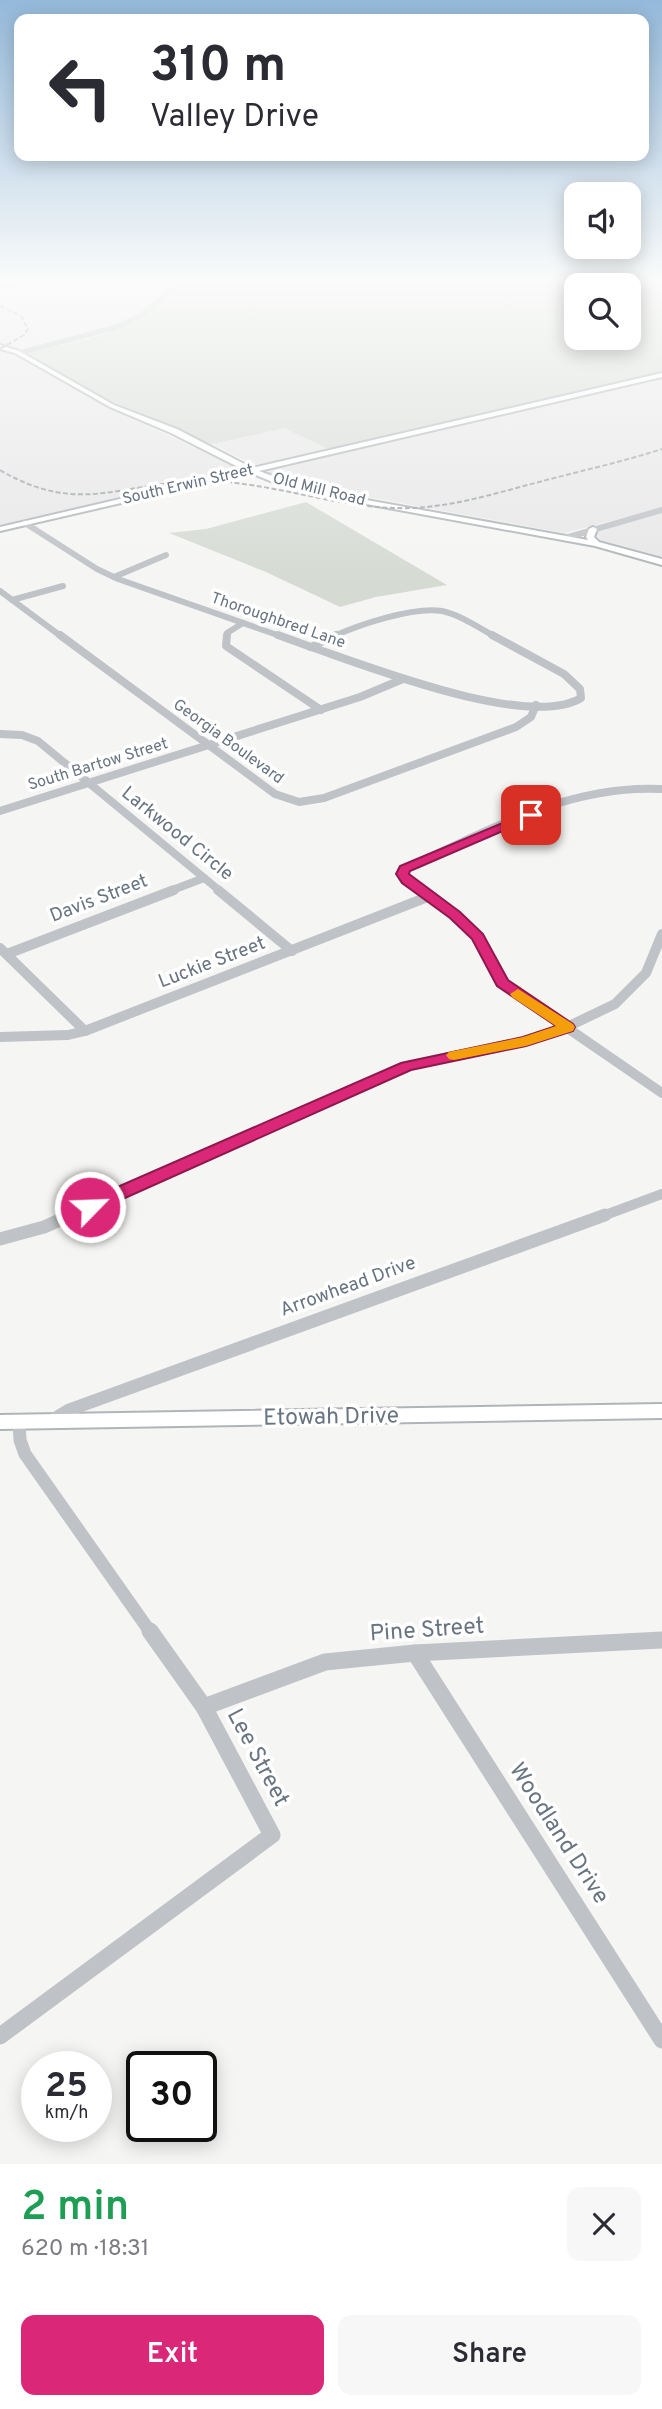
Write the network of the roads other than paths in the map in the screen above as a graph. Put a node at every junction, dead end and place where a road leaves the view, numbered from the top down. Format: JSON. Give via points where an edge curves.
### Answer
{"nodes":[{"id":1,"x":70,"y":382,"type":"edge"},
{"id":2,"x":632,"y":382,"type":"edge"},
{"id":3,"x":250,"y":470,"type":"junction"},
{"id":4,"x":662,"y":510,"type":"edge"},
{"id":5,"x":25,"y":523,"type":"junction"},
{"id":6,"x":0,"y":529,"type":"edge"},
{"id":7,"x":593,"y":529,"type":"junction"},
{"id":8,"x":565,"y":538,"type":"junction"},
{"id":9,"x":596,"y":544,"type":"junction"},
{"id":10,"x":166,"y":555,"type":"dead end"},
{"id":11,"x":662,"y":562,"type":"edge"},
{"id":12,"x":114,"y":577,"type":"junction"},
{"id":13,"x":63,"y":586,"type":"dead end"},
{"id":14,"x":0,"y":591,"type":"edge"},
{"id":15,"x":12,"y":600,"type":"junction"},
{"id":16,"x":243,"y":623,"type":"junction"},
{"id":17,"x":310,"y":647,"type":"junction"},
{"id":18,"x":403,"y":680,"type":"junction"},
{"id":19,"x":536,"y":705,"type":"junction"},
{"id":20,"x":321,"y":710,"type":"junction"},
{"id":21,"x":0,"y":734,"type":"edge"},
{"id":22,"x":209,"y":745,"type":"junction"},
{"id":23,"x":88,"y":783,"type":"junction"},
{"id":24,"x":662,"y":789,"type":"edge"},
{"id":25,"x":0,"y":811,"type":"edge"},
{"id":26,"x":204,"y":878,"type":"junction"},
{"id":27,"x":430,"y":896,"type":"junction"},
{"id":28,"x":662,"y":934,"type":"edge"},
{"id":29,"x":3,"y":951,"type":"edge"},
{"id":30,"x":292,"y":951,"type":"junction"},
{"id":31,"x":567,"y":1027,"type":"junction"},
{"id":32,"x":85,"y":1031,"type":"junction"},
{"id":33,"x":0,"y":1037,"type":"edge"},
{"id":34,"x":662,"y":1093,"type":"edge"},
{"id":35,"x":662,"y":1194,"type":"edge"},
{"id":36,"x":0,"y":1239,"type":"edge"},
{"id":37,"x":662,"y":1411,"type":"edge"},
{"id":38,"x":19,"y":1422,"type":"junction"},
{"id":39,"x":49,"y":1422,"type":"junction"},
{"id":40,"x":0,"y":1423,"type":"edge"},
{"id":41,"x":662,"y":1640,"type":"edge"},
{"id":42,"x":415,"y":1653,"type":"junction"},
{"id":43,"x":204,"y":1707,"type":"junction"},
{"id":44,"x":0,"y":2036,"type":"edge"},
{"id":45,"x":662,"y":2040,"type":"edge"}],
"edges":[{"from":1,"to":3,"type":"street","name":"Old Mill Road"},
{"from":2,"to":3,"type":"street","name":"South Erwin Street"},
{"from":3,"to":5,"type":"street","name":"South Erwin Street"},
{"from":3,"to":8,"type":"street","name":"Old Mill Road","via":[[326,494]]},
{"from":4,"to":7,"type":"street"},
{"from":5,"to":6,"type":"street","name":"South Erwin Street"},
{"from":5,"to":12,"type":"street","name":"Thoroughbred Lane"},
{"from":7,"to":8,"type":"street"},
{"from":7,"to":9,"type":"street","via":[[590,537]]},
{"from":8,"to":9,"type":"street","name":"Old Mill Road"},
{"from":9,"to":11,"type":"street","name":"Old Mill Road"},
{"from":10,"to":12,"type":"street"},
{"from":12,"to":16,"type":"street","name":"Thoroughbred Lane"},
{"from":13,"to":15,"type":"street"},
{"from":14,"to":15,"type":"street","name":"Georgia Boulevard"},
{"from":15,"to":22,"type":"street","name":"Georgia Boulevard"},
{"from":16,"to":17,"type":"street","name":"Thoroughbred Lane"},
{"from":16,"to":20,"type":"street","via":[[226,633],[226,646]]},
{"from":17,"to":18,"type":"street","name":"Thoroughbred Lane"},
{"from":17,"to":19,"type":"street","name":"Thoroughbred Lane","via":[[408,613],[446,612],[560,672],[580,689],[581,698],[575,705]]},
{"from":18,"to":19,"type":"street","name":"Thoroughbred Lane","via":[[462,697]]},
{"from":18,"to":20,"type":"street","name":"South Bartow Street"},
{"from":19,"to":22,"type":"street","name":"Georgia Boulevard","via":[[531,717],[516,727],[310,802],[278,796]]},
{"from":20,"to":22,"type":"street","name":"South Bartow Street"},
{"from":21,"to":23,"type":"street","name":"Larkwood Circle","via":[[38,741]]},
{"from":22,"to":23,"type":"street","name":"South Bartow Street"},
{"from":23,"to":25,"type":"street","name":"South Bartow Street"},
{"from":23,"to":26,"type":"street","name":"Larkwood Circle"},
{"from":24,"to":27,"type":"street","via":[[623,788],[570,799],[405,869],[407,881]]},
{"from":26,"to":29,"type":"street","name":"Davis Street"},
{"from":26,"to":30,"type":"street","name":"Larkwood Circle"},
{"from":27,"to":30,"type":"street","name":"Luckie Street"},
{"from":27,"to":31,"type":"street","via":[[478,937],[502,983]]},
{"from":28,"to":31,"type":"street","via":[[646,973],[615,1004]]},
{"from":29,"to":32,"type":"street"},
{"from":30,"to":32,"type":"street","name":"Luckie Street"},
{"from":31,"to":34,"type":"street"},
{"from":31,"to":36,"type":"street","via":[[526,1041],[406,1066],[44,1227]]},
{"from":32,"to":33,"type":"street","name":"Luckie Street"},
{"from":35,"to":39,"type":"street","name":"Arrowhead Drive","via":[[69,1410]]},
{"from":37,"to":39,"type":"street","name":"Etowah Drive"},
{"from":38,"to":39,"type":"street","name":"Etowah Drive"},
{"from":38,"to":40,"type":"street","name":"Etowah Drive"},
{"from":38,"to":43,"type":"street","name":"Lee Street","via":[[25,1454]]},
{"from":41,"to":42,"type":"street","name":"Pine Street"},
{"from":42,"to":43,"type":"street","name":"Pine Street","via":[[325,1662]]},
{"from":42,"to":45,"type":"street","name":"Woodland Drive"},
{"from":43,"to":44,"type":"street","name":"Lee Street","via":[[272,1835]]}]}
